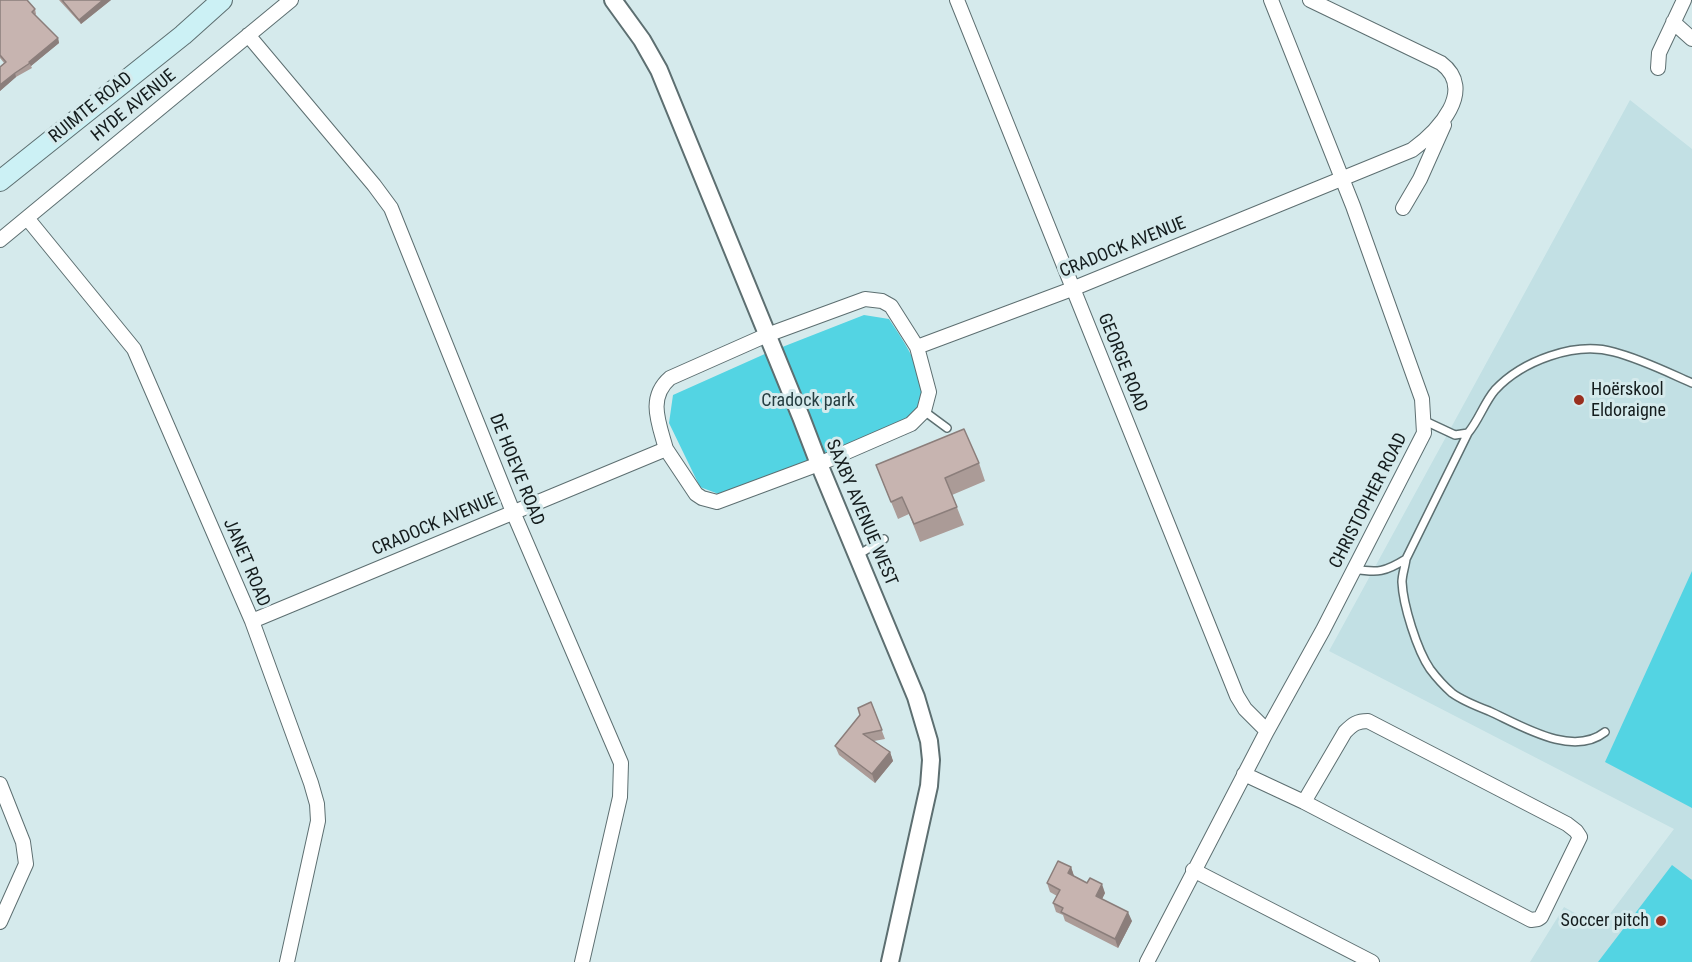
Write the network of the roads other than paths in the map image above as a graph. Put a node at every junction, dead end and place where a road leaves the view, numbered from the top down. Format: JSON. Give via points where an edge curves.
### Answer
{"nodes":[{"id":1,"x":222,"y":0,"type":"edge"},
{"id":2,"x":233,"y":0,"type":"edge"},
{"id":3,"x":291,"y":0,"type":"edge"},
{"id":4,"x":613,"y":0,"type":"edge"},
{"id":5,"x":957,"y":0,"type":"edge"},
{"id":6,"x":1271,"y":0,"type":"edge"},
{"id":7,"x":1310,"y":0,"type":"edge"},
{"id":8,"x":1684,"y":0,"type":"edge"},
{"id":9,"x":1673,"y":22,"type":"junction"},
{"id":10,"x":183,"y":35,"type":"junction"},
{"id":11,"x":248,"y":35,"type":"junction"},
{"id":12,"x":1692,"y":39,"type":"edge"},
{"id":13,"x":1658,"y":68,"type":"dead end"},
{"id":14,"x":1451,"y":106,"type":"junction"},
{"id":15,"x":1340,"y":178,"type":"junction"},
{"id":16,"x":0,"y":182,"type":"edge"},
{"id":17,"x":1403,"y":208,"type":"dead end"},
{"id":18,"x":27,"y":218,"type":"junction"},
{"id":19,"x":0,"y":240,"type":"edge"},
{"id":20,"x":1072,"y":289,"type":"junction"},
{"id":21,"x":767,"y":335,"type":"junction"},
{"id":22,"x":917,"y":347,"type":"junction"},
{"id":23,"x":1692,"y":383,"type":"edge"},
{"id":24,"x":924,"y":411,"type":"junction"},
{"id":25,"x":1425,"y":421,"type":"junction"},
{"id":26,"x":946,"y":428,"type":"dead end"},
{"id":27,"x":1468,"y":433,"type":"junction"},
{"id":28,"x":666,"y":449,"type":"junction"},
{"id":29,"x":819,"y":464,"type":"junction"},
{"id":30,"x":513,"y":512,"type":"junction"},
{"id":31,"x":884,"y":539,"type":"dead end"},
{"id":32,"x":858,"y":555,"type":"junction"},
{"id":33,"x":1406,"y":560,"type":"junction"},
{"id":34,"x":1354,"y":569,"type":"junction"},
{"id":35,"x":252,"y":621,"type":"junction"},
{"id":36,"x":1267,"y":731,"type":"junction"},
{"id":37,"x":1605,"y":732,"type":"dead end"},
{"id":38,"x":1244,"y":774,"type":"junction"},
{"id":39,"x":0,"y":784,"type":"edge"},
{"id":40,"x":1304,"y":802,"type":"junction"},
{"id":41,"x":1193,"y":870,"type":"junction"},
{"id":42,"x":0,"y":922,"type":"edge"},
{"id":43,"x":1150,"y":961,"type":"edge"},
{"id":44,"x":287,"y":962,"type":"edge"},
{"id":45,"x":582,"y":962,"type":"edge"},
{"id":46,"x":890,"y":962,"type":"edge"},
{"id":47,"x":1372,"y":962,"type":"edge"}],
"edges":[{"from":1,"to":10,"type":"main road","name":"RUIMTE ROAD"},
{"from":2,"to":10,"type":"main road","name":"RUIMTE ROAD"},
{"from":3,"to":11,"type":"street","name":"HYDE AVENUE"},
{"from":4,"to":21,"type":"street","name":"SAXBY AVENUE WEST","via":[[659,70]]},
{"from":5,"to":20,"type":"street","name":"GEORGE ROAD"},
{"from":6,"to":15,"type":"street","name":"CHRISTOPHER ROAD"},
{"from":7,"to":14,"type":"street","via":[[1447,68],[1453,73],[1456,90]]},
{"from":8,"to":9,"type":"street"},
{"from":9,"to":12,"type":"street"},
{"from":9,"to":13,"type":"street","via":[[1659,53]]},
{"from":10,"to":16,"type":"main road","name":"RUIMTE ROAD"},
{"from":11,"to":18,"type":"street","name":"HYDE AVENUE"},
{"from":11,"to":30,"type":"street","name":"DE HOEVE ROAD","via":[[391,208]]},
{"from":14,"to":15,"type":"street","name":"CRADOCK AVENUE","via":[[1435,130],[1412,150]]},
{"from":14,"to":17,"type":"street"},
{"from":15,"to":20,"type":"street","name":"CRADOCK AVENUE"},
{"from":15,"to":25,"type":"street","name":"CHRISTOPHER ROAD","via":[[1422,399]]},
{"from":18,"to":19,"type":"street","name":"HYDE AVENUE"},
{"from":18,"to":35,"type":"street","name":"JANET ROAD","via":[[134,349]]},
{"from":20,"to":22,"type":"street","name":"CRADOCK AVENUE"},
{"from":20,"to":36,"type":"street","name":"GEORGE ROAD","via":[[1238,696]]},
{"from":21,"to":22,"type":"street","via":[[873,299],[891,306]]},
{"from":21,"to":28,"type":"street","via":[[670,378],[661,386],[656,410]]},
{"from":21,"to":29,"type":"street","name":"SAXBY AVENUE WEST"},
{"from":22,"to":24,"type":"street","via":[[929,392]]},
{"from":23,"to":27,"type":"lane","via":[[1612,351],[1552,354],[1497,388]]},
{"from":24,"to":26,"type":"lane"},
{"from":24,"to":29,"type":"street","via":[[911,424]]},
{"from":25,"to":27,"type":"lane","via":[[1455,435]]},
{"from":25,"to":34,"type":"street","name":"CHRISTOPHER ROAD","via":[[1424,433]]},
{"from":27,"to":33,"type":"lane"},
{"from":28,"to":29,"type":"street","via":[[696,494],[717,502]]},
{"from":28,"to":30,"type":"street","name":"CRADOCK AVENUE"},
{"from":29,"to":32,"type":"street","name":"SAXBY AVENUE WEST"},
{"from":30,"to":35,"type":"street","name":"CRADOCK AVENUE"},
{"from":30,"to":45,"type":"street","name":"DE HOEVE ROAD","via":[[621,763],[620,797]]},
{"from":31,"to":32,"type":"lane"},
{"from":32,"to":46,"type":"street","name":"SAXBY AVENUE WEST","via":[[916,697],[931,760]]},
{"from":33,"to":34,"type":"lane","via":[[1376,573]]},
{"from":33,"to":37,"type":"lane","via":[[1402,582],[1410,625],[1429,668],[1451,692],[1547,737],[1593,740]]},
{"from":34,"to":36,"type":"street","name":"CHRISTOPHER ROAD"},
{"from":35,"to":44,"type":"street","name":"JANET ROAD","via":[[317,804],[318,821]]},
{"from":36,"to":38,"type":"street","name":"CHRISTOPHER ROAD"},
{"from":38,"to":40,"type":"street"},
{"from":38,"to":41,"type":"street","name":"CHRISTOPHER ROAD"},
{"from":39,"to":42,"type":"street","via":[[23,842],[26,864]]},
{"from":40,"to":40,"type":"street","via":[[1531,920],[1541,917],[1580,837],[1567,824],[1368,721],[1354,723],[1345,732]]},
{"from":41,"to":43,"type":"street","name":"CHRISTOPHER ROAD"},
{"from":41,"to":47,"type":"street"}]}
